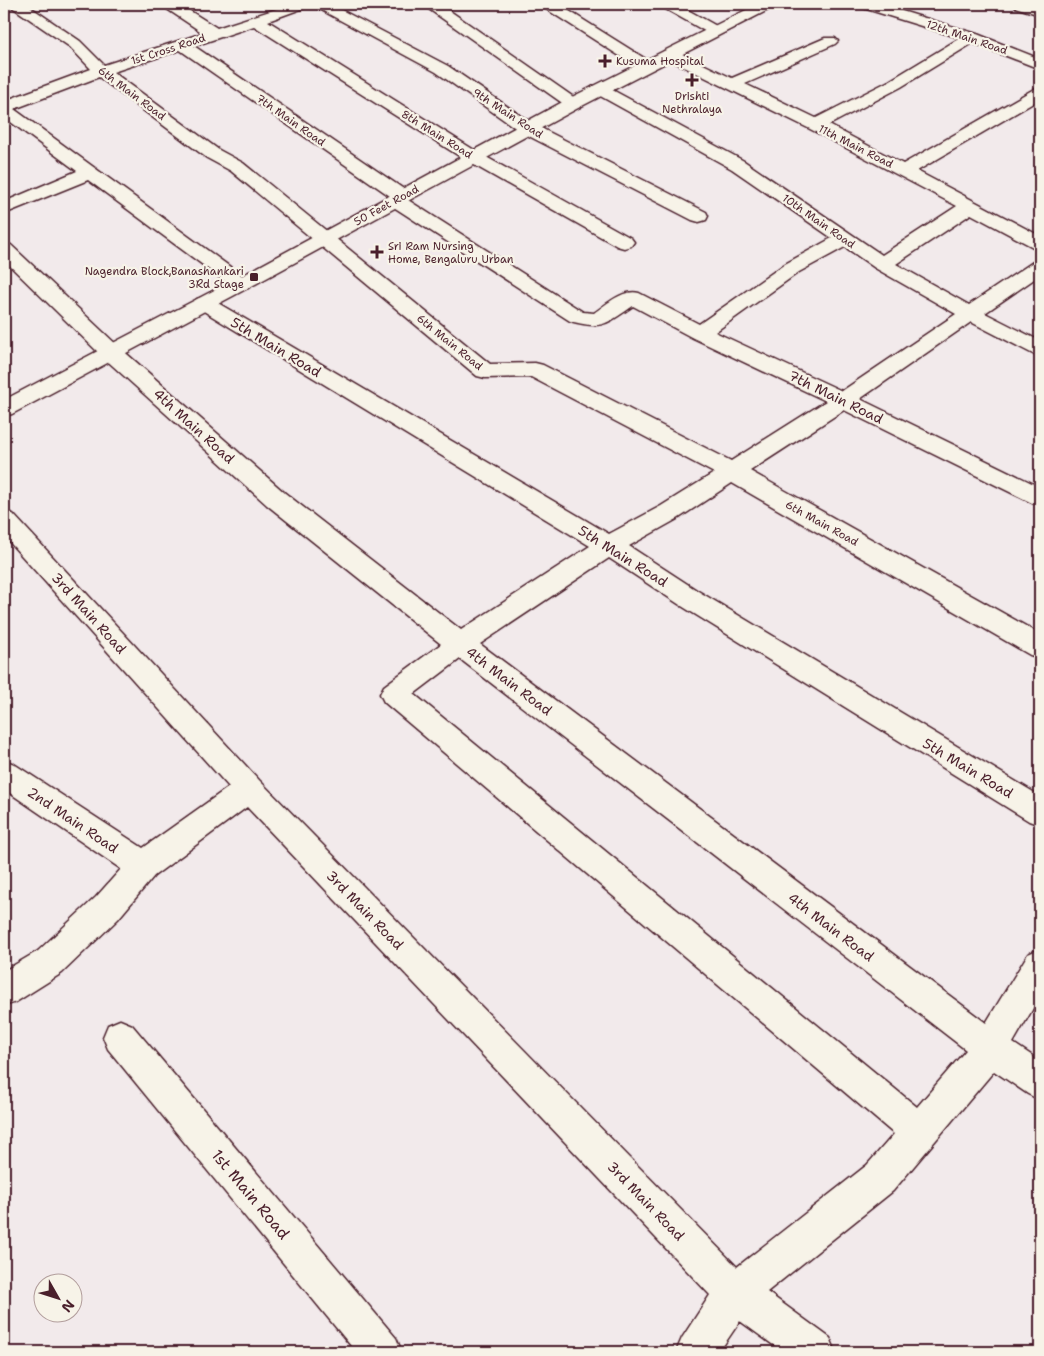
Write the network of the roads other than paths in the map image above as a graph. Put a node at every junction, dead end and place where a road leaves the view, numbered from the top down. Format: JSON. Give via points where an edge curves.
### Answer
{"nodes":[{"id":1,"x":16,"y":4,"type":"edge"},
{"id":2,"x":170,"y":4,"type":"edge"},
{"id":3,"x":306,"y":4,"type":"edge"},
{"id":4,"x":319,"y":4,"type":"edge"},
{"id":5,"x":431,"y":4,"type":"edge"},
{"id":6,"x":548,"y":4,"type":"edge"},
{"id":7,"x":667,"y":4,"type":"edge"},
{"id":8,"x":769,"y":4,"type":"edge"},
{"id":9,"x":865,"y":4,"type":"edge"},
{"id":10,"x":1020,"y":4,"type":"edge"},
{"id":11,"x":1040,"y":11,"type":"edge"},
{"id":12,"x":255,"y":20,"type":"junction"},
{"id":13,"x":715,"y":31,"type":"junction"},
{"id":14,"x":214,"y":33,"type":"junction"},
{"id":15,"x":972,"y":37,"type":"junction"},
{"id":16,"x":830,"y":41,"type":"dead end"},
{"id":17,"x":181,"y":44,"type":"junction"},
{"id":18,"x":670,"y":54,"type":"junction"},
{"id":19,"x":1040,"y":64,"type":"edge"},
{"id":20,"x":646,"y":66,"type":"junction"},
{"id":21,"x":101,"y":71,"type":"junction"},
{"id":22,"x":732,"y":84,"type":"junction"},
{"id":23,"x":599,"y":89,"type":"junction"},
{"id":24,"x":1040,"y":92,"type":"edge"},
{"id":25,"x":574,"y":103,"type":"junction"},
{"id":26,"x":4,"y":108,"type":"edge"},
{"id":27,"x":816,"y":125,"type":"junction"},
{"id":28,"x":527,"y":128,"type":"junction"},
{"id":29,"x":473,"y":157,"type":"junction"},
{"id":30,"x":904,"y":171,"type":"junction"},
{"id":31,"x":90,"y":173,"type":"junction"},
{"id":32,"x":398,"y":198,"type":"junction"},
{"id":33,"x":970,"y":206,"type":"junction"},
{"id":34,"x":4,"y":209,"type":"edge"},
{"id":35,"x":699,"y":216,"type":"dead end"},
{"id":36,"x":323,"y":239,"type":"junction"},
{"id":37,"x":845,"y":239,"type":"junction"},
{"id":38,"x":624,"y":242,"type":"dead end"},
{"id":39,"x":1040,"y":244,"type":"edge"},
{"id":40,"x":4,"y":249,"type":"edge"},
{"id":41,"x":882,"y":264,"type":"junction"},
{"id":42,"x":1040,"y":266,"type":"edge"},
{"id":43,"x":241,"y":284,"type":"junction"},
{"id":44,"x":204,"y":304,"type":"junction"},
{"id":45,"x":971,"y":314,"type":"junction"},
{"id":46,"x":700,"y":333,"type":"junction"},
{"id":47,"x":1040,"y":349,"type":"edge"},
{"id":48,"x":111,"y":352,"type":"junction"},
{"id":49,"x":844,"y":400,"type":"junction"},
{"id":50,"x":4,"y":409,"type":"edge"},
{"id":51,"x":732,"y":472,"type":"junction"},
{"id":52,"x":1040,"y":497,"type":"edge"},
{"id":53,"x":4,"y":520,"type":"edge"},
{"id":54,"x":609,"y":546,"type":"junction"},
{"id":55,"x":460,"y":644,"type":"junction"},
{"id":56,"x":1040,"y":647,"type":"edge"},
{"id":57,"x":4,"y":774,"type":"edge"},
{"id":58,"x":249,"y":790,"type":"junction"},
{"id":59,"x":1040,"y":812,"type":"edge"},
{"id":60,"x":143,"y":866,"type":"junction"},
{"id":61,"x":1040,"y":965,"type":"edge"},
{"id":62,"x":4,"y":990,"type":"edge"},
{"id":63,"x":120,"y":1037,"type":"dead end"},
{"id":64,"x":991,"y":1048,"type":"junction"},
{"id":65,"x":1040,"y":1082,"type":"edge"},
{"id":66,"x":920,"y":1132,"type":"junction"},
{"id":67,"x":734,"y":1293,"type":"junction"},
{"id":68,"x":382,"y":1352,"type":"edge"},
{"id":69,"x":696,"y":1352,"type":"edge"},
{"id":70,"x":816,"y":1352,"type":"edge"}],
"edges":[{"from":1,"to":21,"type":"street","name":"6th Main Road","via":[[75,44]]},
{"from":2,"to":14,"type":"street"},
{"from":3,"to":12,"type":"street","name":"1st Cross Road"},
{"from":4,"to":28,"type":"street","name":"9th Main Road","via":[[442,69]]},
{"from":5,"to":25,"type":"street"},
{"from":6,"to":20,"type":"street"},
{"from":7,"to":13,"type":"street"},
{"from":8,"to":13,"type":"street","name":"50 Feet Road"},
{"from":9,"to":15,"type":"street","name":"12th Main Road"},
{"from":10,"to":11,"type":"street"},
{"from":12,"to":14,"type":"street","name":"1st Cross Road"},
{"from":12,"to":29,"type":"street","name":"8th Main Road"},
{"from":13,"to":18,"type":"street","name":"50 Feet Road"},
{"from":14,"to":17,"type":"street","name":"1st Cross Road"},
{"from":15,"to":19,"type":"street","name":"12th Main Road"},
{"from":15,"to":27,"type":"street","via":[[895,84]]},
{"from":16,"to":22,"type":"street"},
{"from":17,"to":21,"type":"street","name":"1st Cross Road"},
{"from":17,"to":32,"type":"street","name":"7th Main Road"},
{"from":18,"to":20,"type":"street","name":"50 Feet Road"},
{"from":18,"to":22,"type":"street","name":"11th Main Road"},
{"from":20,"to":23,"type":"street","name":"50 Feet Road"},
{"from":21,"to":26,"type":"street","name":"1st Cross Road"},
{"from":21,"to":36,"type":"street","name":"6th Main Road","via":[[213,154],[236,167]]},
{"from":22,"to":27,"type":"street","name":"11th Main Road"},
{"from":23,"to":25,"type":"street","name":"50 Feet Road"},
{"from":23,"to":37,"type":"street","name":"10th Main Road","via":[[738,165]]},
{"from":24,"to":30,"type":"street"},
{"from":25,"to":28,"type":"street","name":"50 Feet Road"},
{"from":26,"to":31,"type":"street"},
{"from":27,"to":30,"type":"street","name":"11th Main Road"},
{"from":28,"to":29,"type":"street","name":"50 Feet Road"},
{"from":28,"to":35,"type":"street","name":"9th Main Road"},
{"from":29,"to":32,"type":"street","name":"50 Feet Road"},
{"from":29,"to":38,"type":"street","name":"8th Main Road"},
{"from":30,"to":33,"type":"street","name":"11th Main Road"},
{"from":31,"to":34,"type":"street"},
{"from":31,"to":43,"type":"street"},
{"from":32,"to":36,"type":"street","name":"50 Feet Road"},
{"from":32,"to":46,"type":"street","name":"7th Main Road","via":[[577,317],[598,320],[632,297]]},
{"from":33,"to":39,"type":"street","name":"11th Main Road"},
{"from":33,"to":41,"type":"street"},
{"from":36,"to":43,"type":"street","name":"50 Feet Road"},
{"from":36,"to":51,"type":"street","name":"6th Main Road","via":[[485,371],[535,370]]},
{"from":37,"to":41,"type":"street","name":"10th Main Road"},
{"from":37,"to":46,"type":"street","via":[[792,268]]},
{"from":40,"to":48,"type":"street","name":"4th Main Road"},
{"from":41,"to":45,"type":"street","name":"10th Main Road"},
{"from":42,"to":45,"type":"street"},
{"from":43,"to":44,"type":"street","name":"50 Feet Road"},
{"from":44,"to":48,"type":"street","name":"50 Feet Road"},
{"from":44,"to":54,"type":"street","name":"5th Main Road"},
{"from":45,"to":47,"type":"street","name":"10th Main Road"},
{"from":45,"to":49,"type":"street"},
{"from":46,"to":49,"type":"street","name":"7th Main Road"},
{"from":48,"to":50,"type":"street","name":"50 Feet Road"},
{"from":48,"to":55,"type":"street","name":"4th Main Road","via":[[276,499]]},
{"from":49,"to":51,"type":"street"},
{"from":49,"to":52,"type":"street","name":"7th Main Road"},
{"from":51,"to":54,"type":"street"},
{"from":51,"to":56,"type":"street","name":"6th Main Road"},
{"from":53,"to":58,"type":"street","name":"3rd Main Road"},
{"from":54,"to":55,"type":"street"},
{"from":54,"to":59,"type":"street","name":"5th Main Road","via":[[688,598]]},
{"from":55,"to":64,"type":"street","name":"4th Main Road"},
{"from":55,"to":66,"type":"street","via":[[394,694]]},
{"from":57,"to":60,"type":"street","name":"2nd Main Road"},
{"from":58,"to":60,"type":"street"},
{"from":58,"to":67,"type":"street","name":"3rd Main Road"},
{"from":60,"to":62,"type":"street","via":[[106,908],[50,962]]},
{"from":61,"to":64,"type":"street"},
{"from":63,"to":68,"type":"street","name":"1st Main Road"},
{"from":64,"to":65,"type":"street","name":"4th Main Road"},
{"from":64,"to":66,"type":"street"},
{"from":66,"to":67,"type":"street","via":[[880,1178]]},
{"from":67,"to":69,"type":"street"},
{"from":67,"to":70,"type":"street","name":"3rd Main Road"}]}
